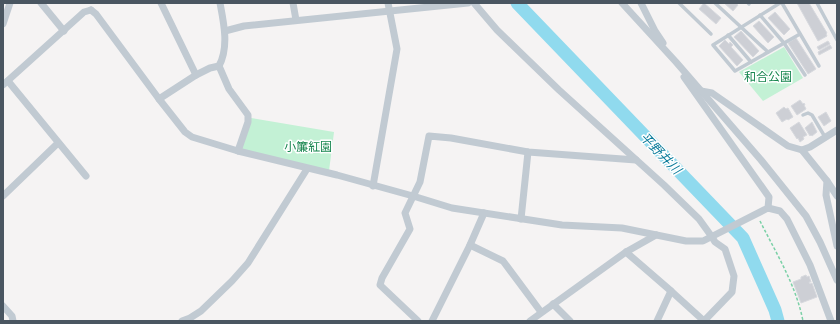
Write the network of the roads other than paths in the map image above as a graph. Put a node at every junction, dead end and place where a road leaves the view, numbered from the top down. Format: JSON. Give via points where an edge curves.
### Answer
{"nodes":[{"id":1,"x":10,"y":3,"type":"edge"},
{"id":2,"x":42,"y":3,"type":"edge"},
{"id":3,"x":161,"y":3,"type":"edge"},
{"id":4,"x":220,"y":3,"type":"edge"},
{"id":5,"x":293,"y":3,"type":"edge"},
{"id":6,"x":388,"y":3,"type":"edge"},
{"id":7,"x":468,"y":3,"type":"edge"},
{"id":8,"x":474,"y":3,"type":"edge"},
{"id":9,"x":622,"y":3,"type":"edge"},
{"id":10,"x":640,"y":3,"type":"edge"},
{"id":11,"x":679,"y":3,"type":"edge"},
{"id":12,"x":715,"y":3,"type":"edge"},
{"id":13,"x":781,"y":3,"type":"edge"},
{"id":14,"x":817,"y":3,"type":"edge"},
{"id":15,"x":92,"y":7,"type":"edge"},
{"id":16,"x":389,"y":11,"type":"junction"},
{"id":17,"x":760,"y":15,"type":"junction"},
{"id":18,"x":296,"y":20,"type":"junction"},
{"id":19,"x":3,"y":24,"type":"edge"},
{"id":20,"x":741,"y":27,"type":"junction"},
{"id":21,"x":64,"y":31,"type":"junction"},
{"id":22,"x":226,"y":31,"type":"junction"},
{"id":23,"x":712,"y":34,"type":"dead end"},
{"id":24,"x":800,"y":34,"type":"junction"},
{"id":25,"x":728,"y":35,"type":"junction"},
{"id":26,"x":837,"y":40,"type":"edge"},
{"id":27,"x":784,"y":43,"type":"junction"},
{"id":28,"x":768,"y":52,"type":"junction"},
{"id":29,"x":676,"y":62,"type":"junction"},
{"id":30,"x":751,"y":62,"type":"junction"},
{"id":31,"x":219,"y":66,"type":"junction"},
{"id":32,"x":819,"y":66,"type":"dead end"},
{"id":33,"x":196,"y":75,"type":"junction"},
{"id":34,"x":804,"y":75,"type":"dead end"},
{"id":35,"x":5,"y":83,"type":"edge"},
{"id":36,"x":701,"y":91,"type":"junction"},
{"id":37,"x":159,"y":99,"type":"junction"},
{"id":38,"x":803,"y":115,"type":"dead end"},
{"id":39,"x":837,"y":130,"type":"edge"},
{"id":40,"x":825,"y":137,"type":"junction"},
{"id":41,"x":58,"y":143,"type":"junction"},
{"id":42,"x":802,"y":150,"type":"junction"},
{"id":43,"x":238,"y":151,"type":"junction"},
{"id":44,"x":528,"y":152,"type":"junction"},
{"id":45,"x":636,"y":160,"type":"junction"},
{"id":46,"x":307,"y":169,"type":"junction"},
{"id":47,"x":86,"y":176,"type":"dead end"},
{"id":48,"x":827,"y":181,"type":"junction"},
{"id":49,"x":374,"y":186,"type":"junction"},
{"id":50,"x":3,"y":196,"type":"edge"},
{"id":51,"x":413,"y":196,"type":"junction"},
{"id":52,"x":837,"y":196,"type":"edge"},
{"id":53,"x":768,"y":208,"type":"junction"},
{"id":54,"x":484,"y":213,"type":"junction"},
{"id":55,"x":521,"y":219,"type":"junction"},
{"id":56,"x":656,"y":235,"type":"junction"},
{"id":57,"x":715,"y":235,"type":"junction"},
{"id":58,"x":470,"y":245,"type":"junction"},
{"id":59,"x":837,"y":246,"type":"edge"},
{"id":60,"x":626,"y":252,"type":"junction"},
{"id":61,"x":837,"y":280,"type":"edge"},
{"id":62,"x":671,"y":290,"type":"junction"},
{"id":63,"x":553,"y":304,"type":"junction"},
{"id":64,"x":3,"y":306,"type":"edge"},
{"id":65,"x":541,"y":312,"type":"junction"},
{"id":66,"x":13,"y":321,"type":"edge"},
{"id":67,"x":182,"y":321,"type":"edge"},
{"id":68,"x":418,"y":321,"type":"edge"},
{"id":69,"x":432,"y":321,"type":"edge"},
{"id":70,"x":530,"y":321,"type":"edge"},
{"id":71,"x":570,"y":321,"type":"edge"},
{"id":72,"x":657,"y":321,"type":"edge"},
{"id":73,"x":704,"y":321,"type":"edge"},
{"id":74,"x":831,"y":321,"type":"edge"}],
"edges":[{"from":1,"to":19,"type":"street"},
{"from":2,"to":21,"type":"street"},
{"from":3,"to":33,"type":"street"},
{"from":4,"to":22,"type":"street"},
{"from":5,"to":18,"type":"street"},
{"from":6,"to":16,"type":"street"},
{"from":7,"to":16,"type":"street"},
{"from":8,"to":45,"type":"street","via":[[497,30]]},
{"from":9,"to":29,"type":"street"},
{"from":10,"to":29,"type":"street"},
{"from":11,"to":23,"type":"lane"},
{"from":12,"to":20,"type":"lane"},
{"from":13,"to":17,"type":"lane"},
{"from":13,"to":24,"type":"lane"},
{"from":14,"to":26,"type":"lane"},
{"from":15,"to":21,"type":"street"},
{"from":15,"to":37,"type":"street"},
{"from":16,"to":18,"type":"street"},
{"from":16,"to":49,"type":"street","via":[[397,49]]},
{"from":17,"to":20,"type":"lane"},
{"from":17,"to":27,"type":"lane"},
{"from":18,"to":22,"type":"street","via":[[244,26]]},
{"from":20,"to":25,"type":"lane"},
{"from":20,"to":28,"type":"lane"},
{"from":21,"to":35,"type":"street"},
{"from":22,"to":31,"type":"street","via":[[223,59]]},
{"from":24,"to":27,"type":"lane"},
{"from":24,"to":32,"type":"lane"},
{"from":25,"to":30,"type":"lane"},
{"from":25,"to":30,"type":"lane","via":[[713,45],[734,71]]},
{"from":27,"to":28,"type":"lane"},
{"from":27,"to":34,"type":"lane"},
{"from":28,"to":30,"type":"lane"},
{"from":29,"to":36,"type":"street"},
{"from":29,"to":53,"type":"street","via":[[769,197]]},
{"from":31,"to":33,"type":"street"},
{"from":31,"to":43,"type":"street","via":[[229,89],[248,115]]},
{"from":33,"to":37,"type":"street"},
{"from":35,"to":41,"type":"street"},
{"from":36,"to":42,"type":"street","via":[[712,93],[788,146]]},
{"from":36,"to":61,"type":"street","via":[[806,216]]},
{"from":37,"to":43,"type":"street","via":[[192,138]]},
{"from":38,"to":40,"type":"lane","via":[[812,115]]},
{"from":39,"to":40,"type":"street"},
{"from":40,"to":42,"type":"street"},
{"from":41,"to":47,"type":"street"},
{"from":41,"to":50,"type":"street"},
{"from":42,"to":48,"type":"street"},
{"from":43,"to":46,"type":"street"},
{"from":44,"to":45,"type":"street"},
{"from":44,"to":51,"type":"street","via":[[429,136],[420,182]]},
{"from":44,"to":55,"type":"street"},
{"from":45,"to":57,"type":"street"},
{"from":46,"to":49,"type":"street"},
{"from":46,"to":67,"type":"street","via":[[248,263],[201,311]]},
{"from":48,"to":52,"type":"street"},
{"from":48,"to":59,"type":"street","via":[[826,195]]},
{"from":49,"to":51,"type":"street"},
{"from":51,"to":54,"type":"street","via":[[452,208]]},
{"from":51,"to":68,"type":"street","via":[[405,213],[410,229],[380,285]]},
{"from":53,"to":57,"type":"street"},
{"from":53,"to":74,"type":"street","via":[[780,211],[787,219],[810,265]]},
{"from":54,"to":55,"type":"street"},
{"from":54,"to":58,"type":"street"},
{"from":55,"to":56,"type":"street","via":[[562,226],[622,228]]},
{"from":56,"to":57,"type":"street","via":[[686,241],[703,241]]},
{"from":56,"to":60,"type":"street"},
{"from":57,"to":73,"type":"street","via":[[715,242],[725,249],[734,276],[732,292]]},
{"from":58,"to":65,"type":"street","via":[[503,261]]},
{"from":58,"to":69,"type":"street"},
{"from":60,"to":62,"type":"street"},
{"from":60,"to":63,"type":"street"},
{"from":62,"to":72,"type":"street"},
{"from":62,"to":73,"type":"street"},
{"from":63,"to":65,"type":"street"},
{"from":63,"to":71,"type":"street"},
{"from":64,"to":66,"type":"street"},
{"from":65,"to":70,"type":"street"}]}
